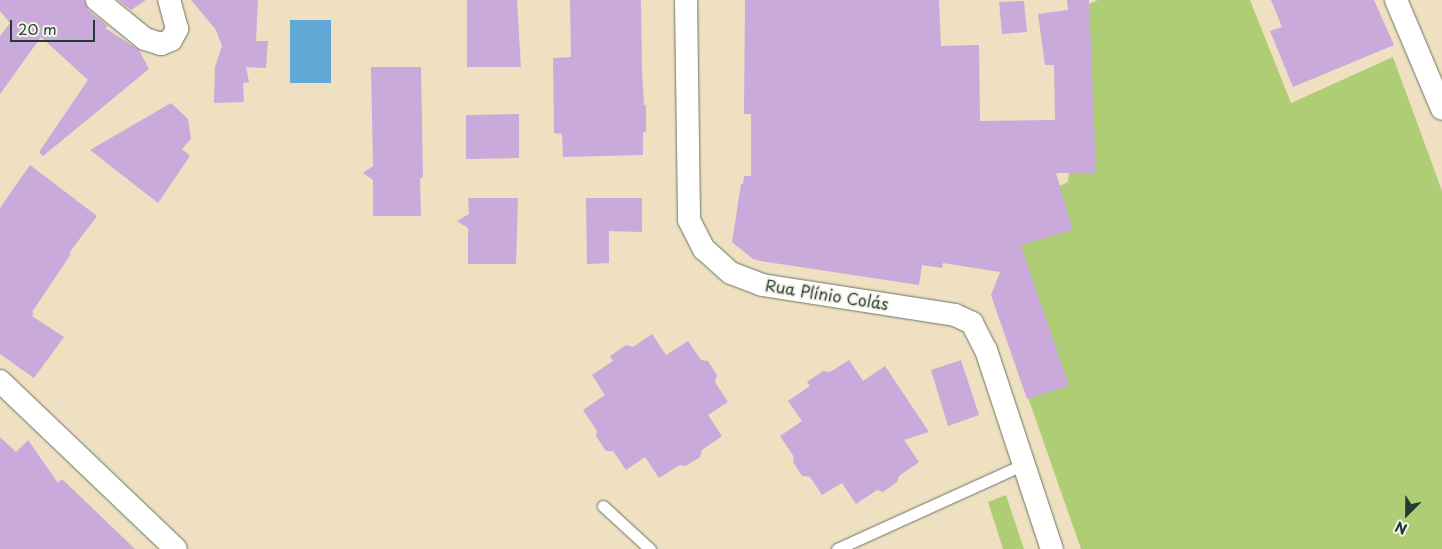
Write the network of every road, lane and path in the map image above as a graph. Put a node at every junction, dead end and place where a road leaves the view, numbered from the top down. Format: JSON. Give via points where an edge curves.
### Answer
{"nodes":[{"id":1,"x":98,"y":0,"type":"edge"},
{"id":2,"x":169,"y":0,"type":"edge"},
{"id":3,"x":686,"y":0,"type":"edge"},
{"id":4,"x":1396,"y":0,"type":"edge"},
{"id":5,"x":1442,"y":109,"type":"edge"},
{"id":6,"x":0,"y":381,"type":"edge"},
{"id":7,"x":1024,"y":464,"type":"junction"},
{"id":8,"x":603,"y":506,"type":"dead end"},
{"id":9,"x":176,"y":549,"type":"edge"},
{"id":10,"x":650,"y":549,"type":"edge"},
{"id":11,"x":837,"y":549,"type":"edge"},
{"id":12,"x":1052,"y":549,"type":"edge"}],
"edges":[{"from":1,"to":2,"type":"street","via":[[145,39],[161,44],[171,40],[177,29]]},
{"from":3,"to":7,"type":"street","name":"Rua Plínio Colás","via":[[689,220],[704,249],[731,273],[762,284],[956,314],[972,323],[986,350]]},
{"from":4,"to":5,"type":"street"},
{"from":6,"to":9,"type":"street"},
{"from":7,"to":11,"type":"lane"},
{"from":7,"to":12,"type":"street","name":"Rua Plínio Colás"},
{"from":8,"to":10,"type":"lane"}]}
